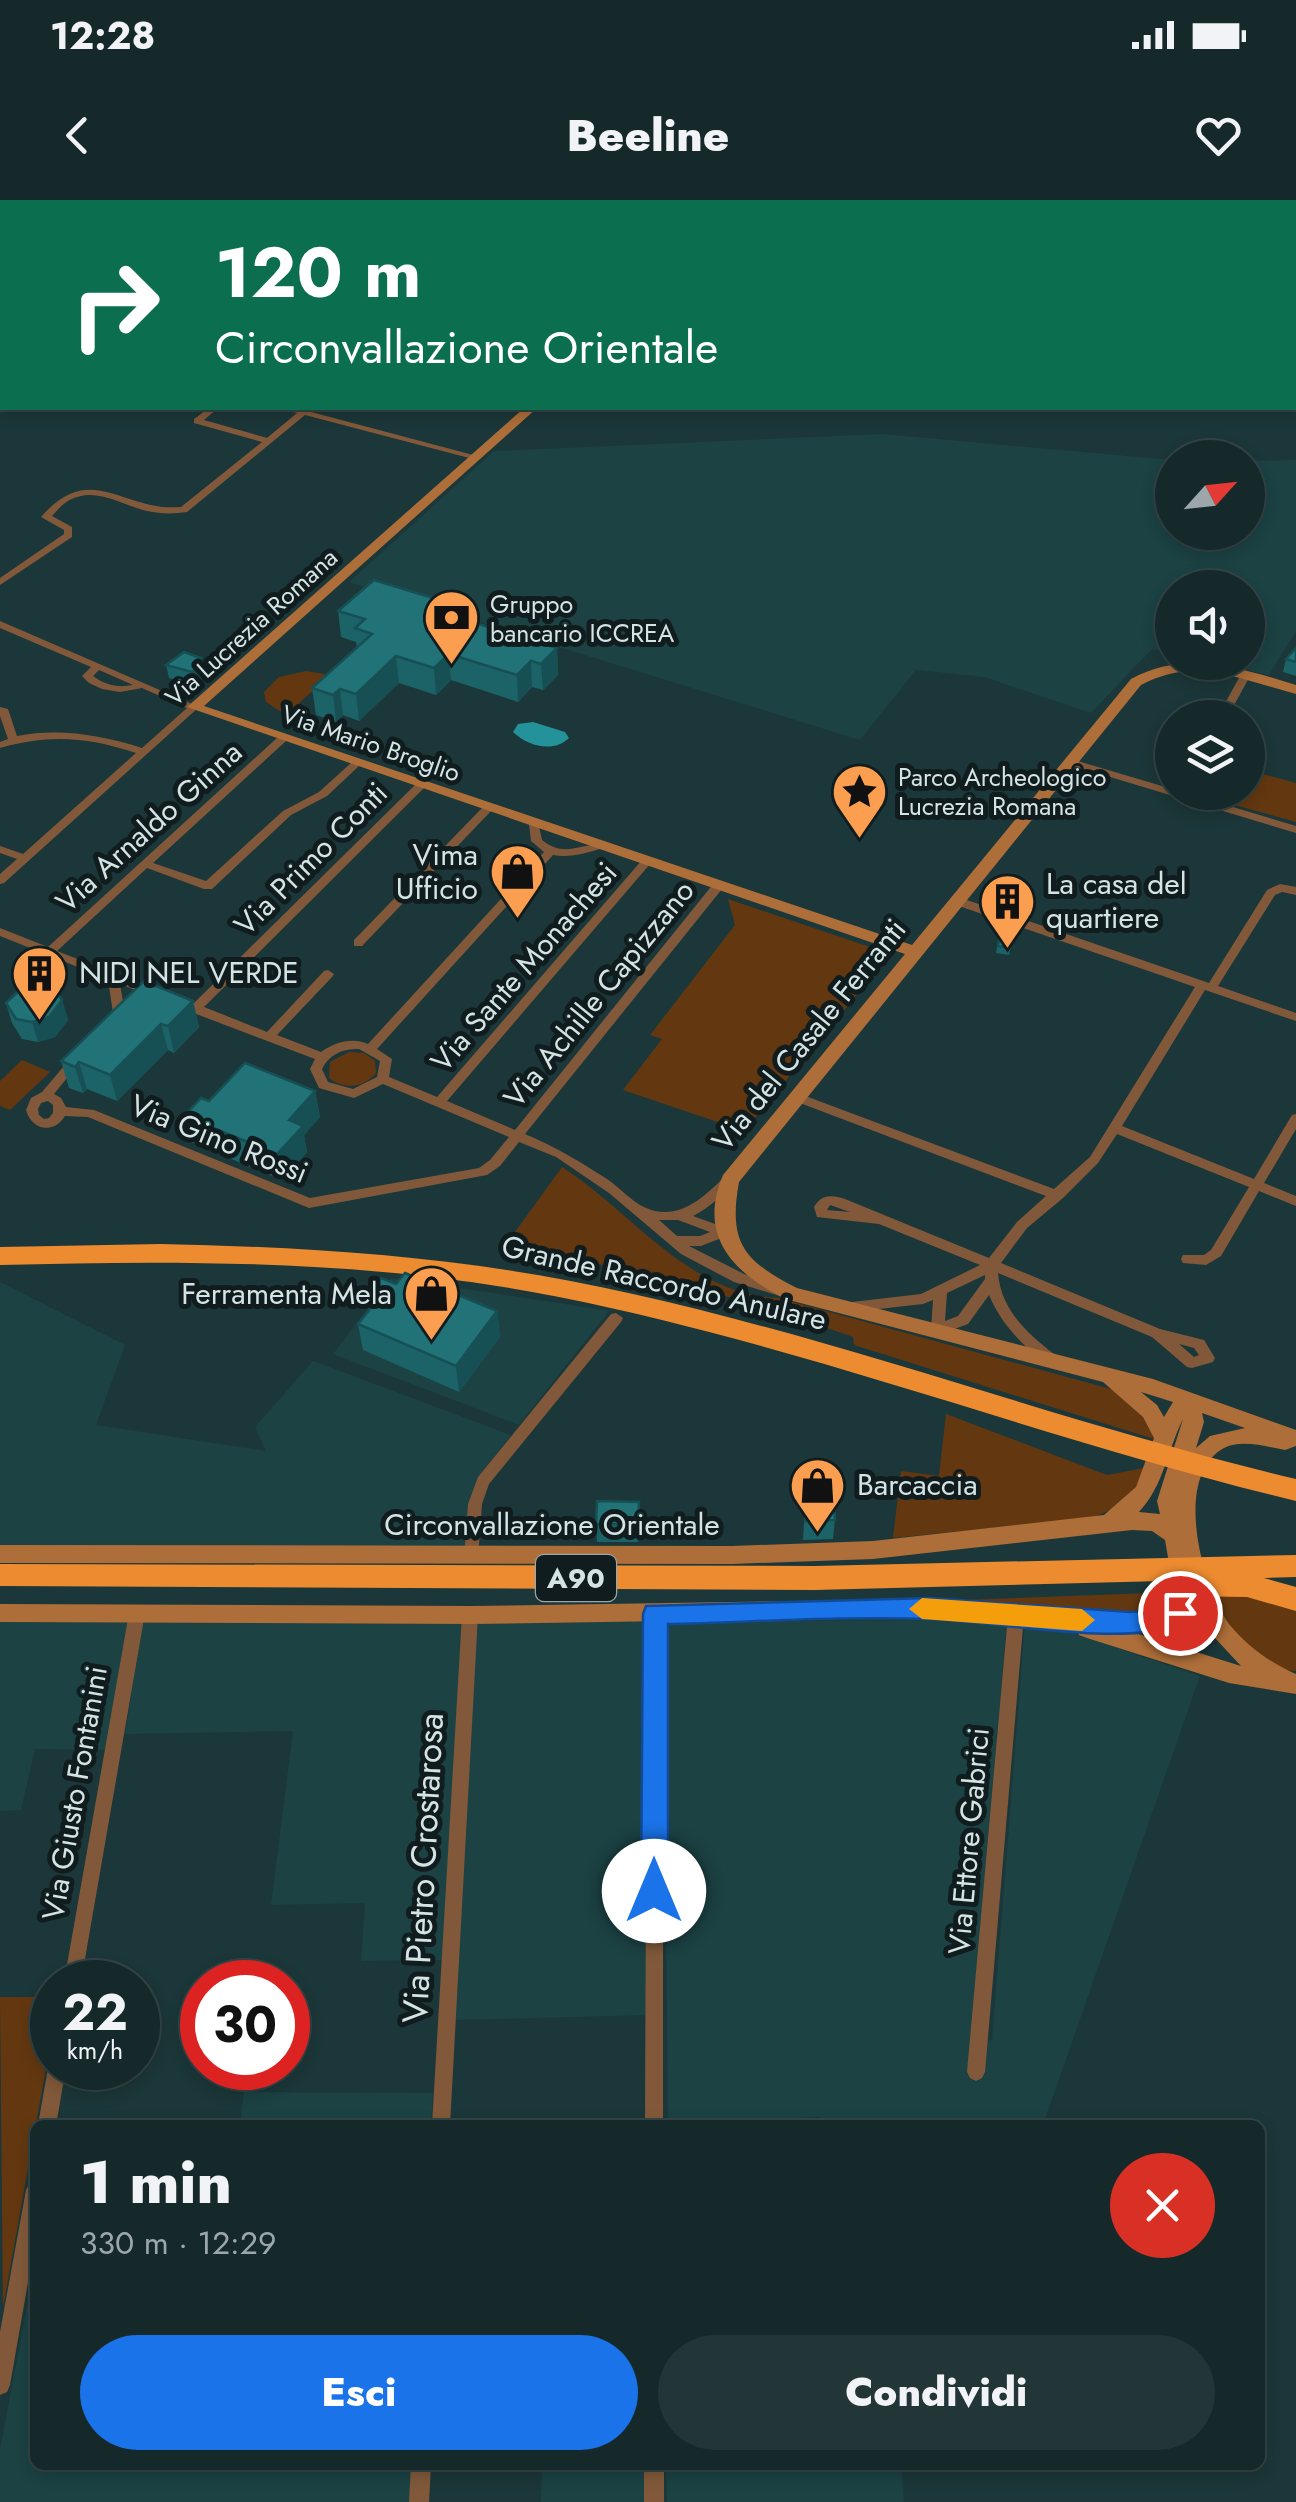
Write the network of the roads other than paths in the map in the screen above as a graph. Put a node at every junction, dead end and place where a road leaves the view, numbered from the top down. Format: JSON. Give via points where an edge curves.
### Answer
{"nodes":[{"id":1,"x":211,"y":410,"type":"edge"},
{"id":2,"x":296,"y":410,"type":"edge"},
{"id":3,"x":529,"y":410,"type":"edge"},
{"id":4,"x":304,"y":412,"type":"junction"},
{"id":5,"x":270,"y":440,"type":"junction"},
{"id":6,"x":473,"y":456,"type":"junction"},
{"id":7,"x":0,"y":582,"type":"edge"},
{"id":8,"x":0,"y":624,"type":"edge"},
{"id":9,"x":97,"y":666,"type":"junction"},
{"id":10,"x":1155,"y":672,"type":"edge"},
{"id":11,"x":1260,"y":680,"type":"edge"},
{"id":12,"x":141,"y":684,"type":"junction"},
{"id":13,"x":1296,"y":690,"type":"edge"},
{"id":14,"x":194,"y":707,"type":"junction"},
{"id":15,"x":3,"y":709,"type":"dead end"},
{"id":16,"x":12,"y":740,"type":"junction"},
{"id":17,"x":282,"y":740,"type":"junction"},
{"id":18,"x":0,"y":745,"type":"edge"},
{"id":19,"x":145,"y":752,"type":"junction"},
{"id":20,"x":1071,"y":762,"type":"junction"},
{"id":21,"x":355,"y":765,"type":"junction"},
{"id":22,"x":420,"y":786,"type":"junction"},
{"id":23,"x":487,"y":808,"type":"junction"},
{"id":24,"x":534,"y":824,"type":"junction"},
{"id":25,"x":1296,"y":830,"type":"edge"},
{"id":26,"x":599,"y":846,"type":"junction"},
{"id":27,"x":0,"y":849,"type":"edge"},
{"id":28,"x":550,"y":852,"type":"junction"},
{"id":29,"x":24,"y":858,"type":"junction"},
{"id":30,"x":646,"y":862,"type":"junction"},
{"id":31,"x":146,"y":864,"type":"junction"},
{"id":32,"x":0,"y":880,"type":"edge"},
{"id":33,"x":718,"y":886,"type":"junction"},
{"id":34,"x":1280,"y":888,"type":"joint"},
{"id":35,"x":1296,"y":891,"type":"edge"},
{"id":36,"x":957,"y":901,"type":"junction"},
{"id":37,"x":0,"y":932,"type":"edge"},
{"id":38,"x":358,"y":943,"type":"dead end"},
{"id":39,"x":891,"y":944,"type":"junction"},
{"id":40,"x":50,"y":952,"type":"junction"},
{"id":41,"x":915,"y":952,"type":"junction"},
{"id":42,"x":899,"y":970,"type":"junction"},
{"id":43,"x":328,"y":974,"type":"dead end"},
{"id":44,"x":113,"y":977,"type":"junction"},
{"id":45,"x":1203,"y":990,"type":"junction"},
{"id":46,"x":196,"y":1009,"type":"junction"},
{"id":47,"x":1296,"y":1017,"type":"edge"},
{"id":48,"x":105,"y":1033,"type":"edge"},
{"id":49,"x":270,"y":1037,"type":"junction"},
{"id":50,"x":372,"y":1048,"type":"junction"},
{"id":51,"x":81,"y":1056,"type":"edge"},
{"id":52,"x":322,"y":1058,"type":"junction"},
{"id":53,"x":383,"y":1079,"type":"junction"},
{"id":54,"x":796,"y":1097,"type":"junction"},
{"id":55,"x":43,"y":1099,"type":"junction"},
{"id":56,"x":440,"y":1103,"type":"junction"},
{"id":57,"x":63,"y":1111,"type":"junction"},
{"id":58,"x":1296,"y":1118,"type":"edge"},
{"id":59,"x":1115,"y":1128,"type":"junction"},
{"id":60,"x":518,"y":1134,"type":"junction"},
{"id":61,"x":730,"y":1180,"type":"junction"},
{"id":62,"x":1257,"y":1184,"type":"junction"},
{"id":63,"x":1058,"y":1195,"type":"junction"},
{"id":64,"x":1296,"y":1201,"type":"edge"},
{"id":65,"x":635,"y":1210,"type":"junction"},
{"id":66,"x":683,"y":1216,"type":"junction"},
{"id":67,"x":882,"y":1220,"type":"dead end"},
{"id":68,"x":724,"y":1232,"type":"junction"},
{"id":69,"x":670,"y":1240,"type":"junction"},
{"id":70,"x":0,"y":1256,"type":"edge"},
{"id":71,"x":1188,"y":1259,"type":"dead end"},
{"id":72,"x":991,"y":1274,"type":"junction"},
{"id":73,"x":940,"y":1292,"type":"junction"},
{"id":74,"x":792,"y":1294,"type":"junction"},
{"id":75,"x":836,"y":1306,"type":"junction"},
{"id":76,"x":616,"y":1318,"type":"dead end"},
{"id":77,"x":938,"y":1330,"type":"junction"},
{"id":78,"x":1157,"y":1333,"type":"dead end"},
{"id":79,"x":1049,"y":1358,"type":"junction"},
{"id":80,"x":1102,"y":1373,"type":"junction"},
{"id":81,"x":1188,"y":1399,"type":"junction"},
{"id":82,"x":1164,"y":1436,"type":"junction"},
{"id":83,"x":1296,"y":1440,"type":"edge"},
{"id":84,"x":1296,"y":1490,"type":"edge"},
{"id":85,"x":1102,"y":1524,"type":"junction"},
{"id":86,"x":1172,"y":1534,"type":"junction"},
{"id":87,"x":0,"y":1554,"type":"edge"},
{"id":88,"x":1296,"y":1566,"type":"edge"},
{"id":89,"x":473,"y":1568,"type":"junction"},
{"id":90,"x":1235,"y":1575,"type":"junction"},
{"id":91,"x":0,"y":1576,"type":"edge"},
{"id":92,"x":1296,"y":1600,"type":"edge"},
{"id":93,"x":0,"y":1612,"type":"edge"},
{"id":94,"x":137,"y":1614,"type":"junction"},
{"id":95,"x":655,"y":1614,"type":"junction"},
{"id":96,"x":470,"y":1615,"type":"junction"},
{"id":97,"x":1016,"y":1615,"type":"junction"},
{"id":98,"x":1051,"y":1618,"type":"junction"},
{"id":99,"x":1295,"y":1684,"type":"edge"},
{"id":100,"x":76,"y":1960,"type":"edge"},
{"id":101,"x":976,"y":2072,"type":"dead end"},
{"id":102,"x":53,"y":2090,"type":"edge"},
{"id":103,"x":47,"y":2120,"type":"edge"},
{"id":104,"x":441,"y":2120,"type":"edge"},
{"id":105,"x":654,"y":2120,"type":"edge"},
{"id":106,"x":30,"y":2218,"type":"edge"},
{"id":107,"x":0,"y":2385,"type":"edge"},
{"id":108,"x":421,"y":2470,"type":"edge"},
{"id":109,"x":654,"y":2470,"type":"edge"},
{"id":110,"x":419,"y":2502,"type":"edge"},
{"id":111,"x":654,"y":2502,"type":"edge"}],
"edges":[{"from":1,"to":5,"type":"street","via":[[197,421]]},
{"from":2,"to":4,"type":"street"},
{"from":3,"to":6,"type":"street","name":"Via Lucrezia Romana"},
{"from":4,"to":5,"type":"street"},
{"from":4,"to":6,"type":"street"},
{"from":5,"to":7,"type":"street","via":[[179,512],[73,492],[46,518],[69,534]]},
{"from":6,"to":14,"type":"street","name":"Via Lucrezia Romana"},
{"from":8,"to":9,"type":"street"},
{"from":9,"to":12,"type":"street"},
{"from":9,"to":12,"type":"street","via":[[87,676],[96,684]]},
{"from":10,"to":20,"type":"street","name":"Via del Casale Ferranti","via":[[1144,676]]},
{"from":11,"to":13,"type":"street","name":"Via del Casale Ferranti"},
{"from":12,"to":14,"type":"street"},
{"from":14,"to":17,"type":"street","name":"Via Mario Broglio"},
{"from":14,"to":19,"type":"street","name":"Via Lucrezia Romana"},
{"from":15,"to":16,"type":"street"},
{"from":16,"to":18,"type":"street"},
{"from":16,"to":19,"type":"street","via":[[67,734]]},
{"from":17,"to":21,"type":"street","name":"Via Mario Broglio"},
{"from":17,"to":31,"type":"street","name":"Via Arnaldo Ginna"},
{"from":19,"to":29,"type":"street","name":"Via Lucrezia Romana"},
{"from":20,"to":25,"type":"street"},
{"from":20,"to":36,"type":"street","name":"Via del Casale Ferranti"},
{"from":21,"to":22,"type":"street","name":"Via Mario Broglio"},
{"from":21,"to":31,"type":"street","via":[[323,794],[287,813],[208,886]]},
{"from":22,"to":23,"type":"street","name":"Via Mario Broglio"},
{"from":22,"to":46,"type":"street","name":"Via Primo Conti"},
{"from":23,"to":24,"type":"street","name":"Via Mario Broglio"},
{"from":23,"to":38,"type":"street"},
{"from":24,"to":26,"type":"street","name":"Via Mario Broglio"},
{"from":24,"to":28,"type":"street","via":[[536,841]]},
{"from":26,"to":28,"type":"street","name":"Via Mario Broglio"},
{"from":26,"to":30,"type":"street","name":"Via Mario Broglio"},
{"from":27,"to":29,"type":"street"},
{"from":28,"to":50,"type":"street"},
{"from":29,"to":32,"type":"street","name":"Via Lucrezia Romana"},
{"from":30,"to":33,"type":"street","name":"Via Mario Broglio"},
{"from":30,"to":56,"type":"street","name":"Via Sante Monachesi"},
{"from":31,"to":40,"type":"street","name":"Via Arnaldo Ginna"},
{"from":33,"to":39,"type":"street","name":"Via Mario Broglio"},
{"from":33,"to":60,"type":"street","name":"Via Achille Capizzano"},
{"from":34,"to":35,"type":"street"},
{"from":34,"to":45,"type":"street"},
{"from":36,"to":41,"type":"street","name":"Via del Casale Ferranti"},
{"from":36,"to":45,"type":"street"},
{"from":37,"to":40,"type":"street"},
{"from":39,"to":41,"type":"street","name":"Via Mario Broglio"},
{"from":39,"to":42,"type":"street"},
{"from":40,"to":44,"type":"street"},
{"from":41,"to":42,"type":"street","name":"Via del Casale Ferranti"},
{"from":42,"to":54,"type":"street","name":"Via del Casale Ferranti"},
{"from":43,"to":49,"type":"street"},
{"from":44,"to":46,"type":"street"},
{"from":44,"to":48,"type":"street","via":[[119,1016]]},
{"from":45,"to":47,"type":"street"},
{"from":45,"to":59,"type":"street"},
{"from":46,"to":49,"type":"street"},
{"from":49,"to":52,"type":"street"},
{"from":50,"to":52,"type":"street","via":[[345,1046]]},
{"from":50,"to":53,"type":"street","via":[[387,1063]]},
{"from":51,"to":55,"type":"street"},
{"from":52,"to":53,"type":"street","via":[[318,1078],[336,1092],[360,1093]]},
{"from":53,"to":56,"type":"street"},
{"from":54,"to":61,"type":"street","name":"Via del Casale Ferranti"},
{"from":54,"to":63,"type":"street"},
{"from":55,"to":57,"type":"street","name":"Via Gino Rossi","via":[[58,1100]]},
{"from":55,"to":57,"type":"street","name":"Via Gino Rossi","via":[[30,1108],[32,1118],[47,1122]]},
{"from":56,"to":60,"type":"street"},
{"from":57,"to":60,"type":"street","name":"Via Gino Rossi","via":[[90,1113],[313,1203],[482,1172]]},
{"from":58,"to":62,"type":"street"},
{"from":59,"to":62,"type":"street"},
{"from":59,"to":63,"type":"street"},
{"from":60,"to":65,"type":"street","via":[[584,1168]]},
{"from":61,"to":66,"type":"street"},
{"from":61,"to":68,"type":"street","name":"Via del Casale Ferranti"},
{"from":62,"to":64,"type":"street"},
{"from":62,"to":71,"type":"street","via":[[1216,1253]]},
{"from":63,"to":72,"type":"street","via":[[1022,1225]]},
{"from":65,"to":66,"type":"street"},
{"from":65,"to":69,"type":"street"},
{"from":66,"to":68,"type":"street"},
{"from":67,"to":72,"type":"street"},
{"from":68,"to":69,"type":"street","via":[[701,1241]]},
{"from":68,"to":74,"type":"street","via":[[749,1270]]},
{"from":69,"to":74,"type":"street","via":[[739,1278]]},
{"from":70,"to":84,"type":"highway","name":"Grande Raccordo Anulare","via":[[262,1252],[512,1278],[732,1328],[1117,1446]]},
{"from":72,"to":73,"type":"street"},
{"from":72,"to":77,"type":"street","via":[[963,1320]]},
{"from":72,"to":78,"type":"street"},
{"from":72,"to":79,"type":"street","via":[[1011,1324]]},
{"from":73,"to":75,"type":"street","via":[[900,1304]]},
{"from":73,"to":77,"type":"street"},
{"from":74,"to":75,"type":"street"},
{"from":75,"to":77,"type":"street"},
{"from":76,"to":89,"type":"street","via":[[483,1481],[475,1504]]},
{"from":77,"to":79,"type":"street"},
{"from":79,"to":80,"type":"street"},
{"from":80,"to":81,"type":"street"},
{"from":80,"to":82,"type":"street","via":[[1146,1406]]},
{"from":81,"to":82,"type":"street"},
{"from":81,"to":83,"type":"street"},
{"from":81,"to":86,"type":"street","via":[[1195,1418],[1169,1491]]},
{"from":82,"to":85,"type":"street","via":[[1149,1490],[1133,1508]]},
{"from":83,"to":99,"type":"street","via":[[1245,1437],[1216,1444],[1193,1469],[1186,1507],[1196,1582],[1214,1620],[1253,1662]]},
{"from":85,"to":86,"type":"street","name":"Circonvallazione Orientale","via":[[1152,1522]]},
{"from":85,"to":89,"type":"street","name":"Circonvallazione Orientale","via":[[858,1551]]},
{"from":86,"to":98,"type":"street","via":[[1186,1598],[1177,1616],[1130,1623]]},
{"from":87,"to":89,"type":"street","name":"Circonvallazione Orientale"},
{"from":88,"to":90,"type":"highway"},
{"from":89,"to":90,"type":"highway","via":[[622,1596]]},
{"from":89,"to":91,"type":"highway"},
{"from":90,"to":92,"type":"highway"},
{"from":93,"to":94,"type":"street"},
{"from":94,"to":96,"type":"street"},
{"from":94,"to":100,"type":"street","name":"Via Giusto Fontanini"},
{"from":95,"to":96,"type":"street"},
{"from":95,"to":97,"type":"street","via":[[930,1608]]},
{"from":95,"to":105,"type":"street"},
{"from":96,"to":104,"type":"street","name":"Via Pietro Crostarosa"},
{"from":97,"to":98,"type":"street"},
{"from":97,"to":101,"type":"street","name":"Via Ettore Gabrici"},
{"from":98,"to":99,"type":"street","via":[[1229,1673]]},
{"from":102,"to":103,"type":"street"},
{"from":106,"to":107,"type":"street"},
{"from":108,"to":110,"type":"street"},
{"from":109,"to":111,"type":"street"}]}
